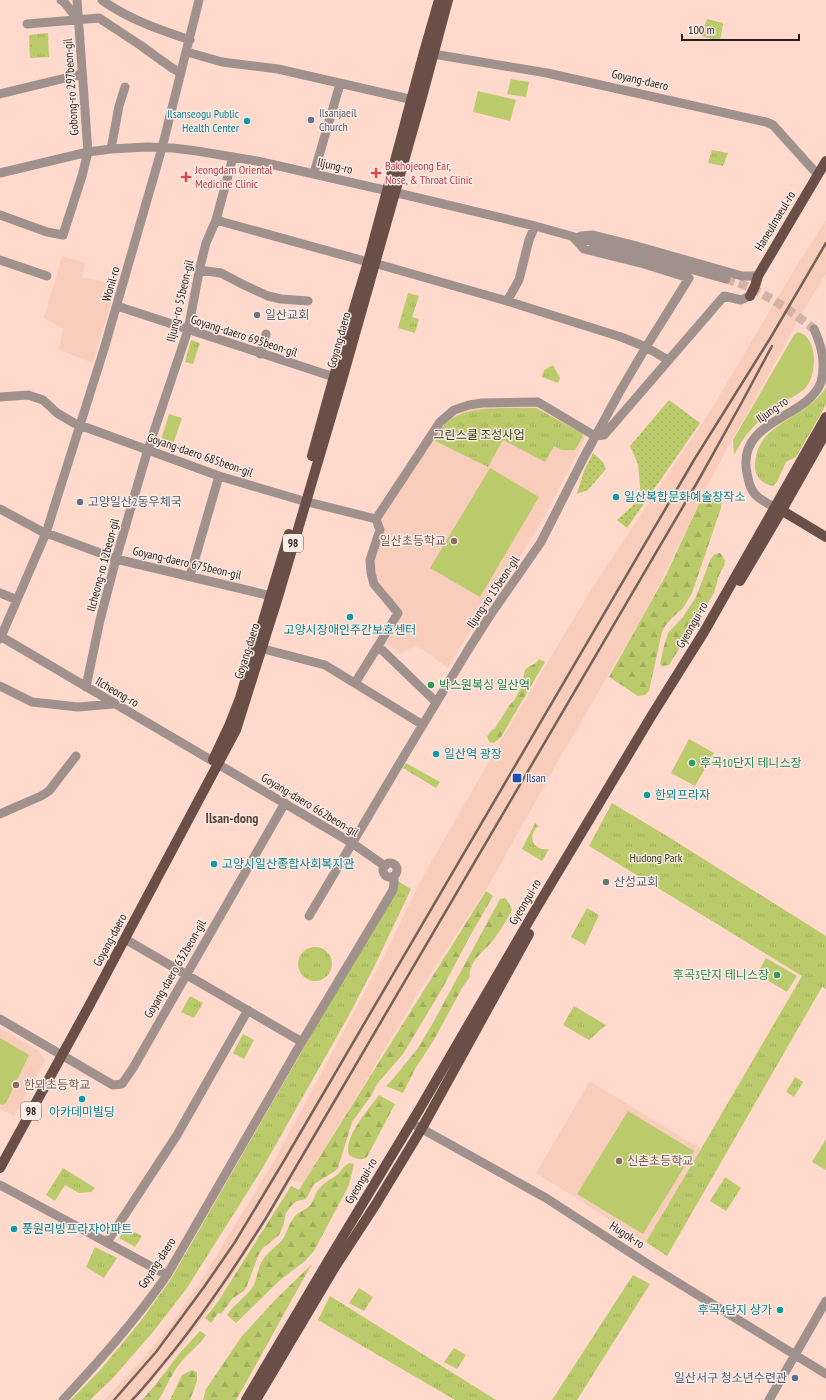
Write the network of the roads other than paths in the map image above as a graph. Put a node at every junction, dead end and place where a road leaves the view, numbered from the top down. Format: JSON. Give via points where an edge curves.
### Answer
{"nodes":[{"id":1,"x":61,"y":0,"type":"edge"},
{"id":2,"x":77,"y":0,"type":"edge"},
{"id":3,"x":102,"y":0,"type":"edge"},
{"id":4,"x":199,"y":0,"type":"edge"},
{"id":5,"x":439,"y":0,"type":"edge"},
{"id":6,"x":448,"y":0,"type":"edge"},
{"id":7,"x":112,"y":7,"type":"junction"},
{"id":8,"x":99,"y":18,"type":"junction"},
{"id":9,"x":78,"y":20,"type":"junction"},
{"id":10,"x":27,"y":24,"type":"dead end"},
{"id":11,"x":190,"y":40,"type":"junction"},
{"id":12,"x":187,"y":52,"type":"junction"},
{"id":13,"x":429,"y":53,"type":"junction"},
{"id":14,"x":181,"y":73,"type":"junction"},
{"id":15,"x":82,"y":74,"type":"junction"},
{"id":16,"x":340,"y":84,"type":"junction"},
{"id":17,"x":125,"y":87,"type":"dead end"},
{"id":18,"x":0,"y":94,"type":"edge"},
{"id":19,"x":416,"y":100,"type":"junction"},
{"id":20,"x":162,"y":148,"type":"junction"},
{"id":21,"x":111,"y":149,"type":"junction"},
{"id":22,"x":88,"y":152,"type":"junction"},
{"id":23,"x":233,"y":157,"type":"junction"},
{"id":24,"x":826,"y":161,"type":"edge"},
{"id":25,"x":0,"y":173,"type":"edge"},
{"id":26,"x":314,"y":173,"type":"junction"},
{"id":27,"x":818,"y":175,"type":"junction"},
{"id":28,"x":391,"y":191,"type":"junction"},
{"id":29,"x":0,"y":215,"type":"edge"},
{"id":30,"x":216,"y":220,"type":"junction"},
{"id":31,"x":535,"y":226,"type":"junction"},
{"id":32,"x":573,"y":236,"type":"junction"},
{"id":33,"x":0,"y":260,"type":"edge"},
{"id":34,"x":368,"y":262,"type":"junction"},
{"id":35,"x":381,"y":265,"type":"dead end"},
{"id":36,"x":199,"y":270,"type":"junction"},
{"id":37,"x":47,"y":276,"type":"dead end"},
{"id":38,"x":758,"y":276,"type":"junction"},
{"id":39,"x":689,"y":278,"type":"joint"},
{"id":40,"x":726,"y":279,"type":"tunnel mouth"},
{"id":41,"x":750,"y":296,"type":"joint"},
{"id":42,"x":308,"y":301,"type":"dead end"},
{"id":43,"x":507,"y":301,"type":"junction"},
{"id":44,"x":117,"y":306,"type":"junction"},
{"id":45,"x":188,"y":330,"type":"junction"},
{"id":46,"x":814,"y":330,"type":"tunnel mouth"},
{"id":47,"x":266,"y":334,"type":"dead end"},
{"id":48,"x":646,"y":347,"type":"junction"},
{"id":49,"x":260,"y":354,"type":"junction"},
{"id":50,"x":668,"y":360,"type":"junction"},
{"id":51,"x":338,"y":378,"type":"junction"},
{"id":52,"x":0,"y":397,"type":"edge"},
{"id":53,"x":826,"y":417,"type":"edge"},
{"id":54,"x":80,"y":426,"type":"junction"},
{"id":55,"x":826,"y":432,"type":"edge"},
{"id":56,"x":595,"y":436,"type":"junction"},
{"id":57,"x":148,"y":449,"type":"junction"},
{"id":58,"x":219,"y":476,"type":"junction"},
{"id":59,"x":306,"y":502,"type":"junction"},
{"id":60,"x":778,"y":508,"type":"junction"},
{"id":61,"x":0,"y":509,"type":"edge"},
{"id":62,"x":376,"y":519,"type":"junction"},
{"id":63,"x":46,"y":533,"type":"junction"},
{"id":64,"x":826,"y":537,"type":"edge"},
{"id":65,"x":116,"y":558,"type":"junction"},
{"id":66,"x":190,"y":576,"type":"junction"},
{"id":67,"x":0,"y":593,"type":"edge"},
{"id":68,"x":274,"y":596,"type":"junction"},
{"id":69,"x":17,"y":600,"type":"junction"},
{"id":70,"x":0,"y":638,"type":"edge"},
{"id":71,"x":378,"y":646,"type":"junction"},
{"id":72,"x":258,"y":648,"type":"junction"},
{"id":73,"x":355,"y":683,"type":"junction"},
{"id":74,"x":0,"y":686,"type":"edge"},
{"id":75,"x":86,"y":688,"type":"junction"},
{"id":76,"x":10,"y":691,"type":"junction"},
{"id":77,"x":0,"y":694,"type":"edge"},
{"id":78,"x":436,"y":702,"type":"junction"},
{"id":79,"x":114,"y":704,"type":"junction"},
{"id":80,"x":423,"y":725,"type":"junction"},
{"id":81,"x":76,"y":756,"type":"dead end"},
{"id":82,"x":217,"y":764,"type":"junction"},
{"id":83,"x":284,"y":803,"type":"junction"},
{"id":84,"x":0,"y":814,"type":"edge"},
{"id":85,"x":352,"y":843,"type":"junction"},
{"id":86,"x":394,"y":876,"type":"joint"},
{"id":87,"x":309,"y":916,"type":"dead end"},
{"id":88,"x":126,"y":939,"type":"junction"},
{"id":89,"x":186,"y":974,"type":"junction"},
{"id":90,"x":248,"y":1010,"type":"junction"},
{"id":91,"x":0,"y":1019,"type":"edge"},
{"id":92,"x":302,"y":1042,"type":"junction"},
{"id":93,"x":60,"y":1054,"type":"junction"},
{"id":94,"x":411,"y":1122,"type":"junction"},
{"id":95,"x":422,"y":1128,"type":"junction"},
{"id":96,"x":0,"y":1158,"type":"edge"},
{"id":97,"x":0,"y":1168,"type":"edge"},
{"id":98,"x":0,"y":1185,"type":"edge"},
{"id":99,"x":107,"y":1242,"type":"junction"},
{"id":100,"x":167,"y":1276,"type":"junction"},
{"id":101,"x":826,"y":1301,"type":"edge"},
{"id":102,"x":794,"y":1354,"type":"junction"},
{"id":103,"x":826,"y":1374,"type":"edge"},
{"id":104,"x":63,"y":1400,"type":"edge"},
{"id":105,"x":246,"y":1400,"type":"edge"},
{"id":106,"x":256,"y":1400,"type":"edge"},
{"id":107,"x":769,"y":1400,"type":"edge"}],
"edges":[{"from":1,"to":9,"type":"street","name":"Gobong-ro 297beon-gil"},
{"from":2,"to":9,"type":"street","name":"Gobong-ro 297beon-gil"},
{"from":3,"to":7,"type":"street"},
{"from":4,"to":11,"type":"street","name":"Wonil-ro"},
{"from":5,"to":13,"type":"main road","name":"Goyang-daero","number":"98"},
{"from":6,"to":13,"type":"main road","name":"Goyang-daero","number":"98"},
{"from":7,"to":8,"type":"street"},
{"from":7,"to":11,"type":"street","via":[[158,29]]},
{"from":8,"to":9,"type":"street"},
{"from":8,"to":14,"type":"street"},
{"from":9,"to":10,"type":"street"},
{"from":9,"to":15,"type":"street","name":"Gobong-ro 297beon-gil"},
{"from":11,"to":12,"type":"street","name":"Wonil-ro"},
{"from":12,"to":14,"type":"street","name":"Wonil-ro"},
{"from":12,"to":16,"type":"street","via":[[222,62],[278,69]]},
{"from":13,"to":19,"type":"main road","name":"Goyang-daero","number":"98"},
{"from":13,"to":27,"type":"street","name":"Goyang-daero","via":[[547,73],[766,122],[773,125]]},
{"from":14,"to":20,"type":"street","name":"Wonil-ro"},
{"from":15,"to":18,"type":"street"},
{"from":15,"to":22,"type":"street","name":"Gobong-ro 297beon-gil"},
{"from":16,"to":19,"type":"street"},
{"from":16,"to":26,"type":"street"},
{"from":17,"to":21,"type":"street"},
{"from":19,"to":28,"type":"main road","name":"Goyang-daero","number":"98"},
{"from":20,"to":21,"type":"street","name":"Iljung-ro"},
{"from":20,"to":23,"type":"street","name":"Iljung-ro"},
{"from":20,"to":44,"type":"street","name":"Wonil-ro"},
{"from":21,"to":22,"type":"street","name":"Iljung-ro"},
{"from":22,"to":25,"type":"street","name":"Iljung-ro"},
{"from":22,"to":29,"type":"street","via":[[63,235]]},
{"from":23,"to":26,"type":"street","name":"Iljung-ro"},
{"from":23,"to":30,"type":"street","name":"Iljung-ro 55beon-gil"},
{"from":24,"to":27,"type":"main road","name":"Haneulmaeul-ro"},
{"from":26,"to":28,"type":"street","name":"Iljung-ro"},
{"from":27,"to":38,"type":"main road","name":"Haneulmaeul-ro"},
{"from":28,"to":31,"type":"street","name":"Iljung-ro"},
{"from":28,"to":34,"type":"main road","name":"Goyang-daero","number":"98"},
{"from":28,"to":51,"type":"main road","name":"Goyang-daero","number":"98"},
{"from":30,"to":34,"type":"street"},
{"from":30,"to":36,"type":"street","name":"Iljung-ro 55beon-gil","via":[[206,243]]},
{"from":31,"to":32,"type":"street","name":"Iljung-ro"},
{"from":31,"to":43,"type":"street","via":[[519,280]]},
{"from":32,"to":38,"type":"street","name":"Iljung-ro","via":[[593,235],[742,276]]},
{"from":32,"to":39,"type":"street","name":"Iljung-ro","via":[[584,248]]},
{"from":32,"to":40,"type":"street","name":"Iljung-ro"},
{"from":33,"to":37,"type":"street"},
{"from":34,"to":51,"type":"main road","name":"Goyang-daero","number":"98"},
{"from":35,"to":43,"type":"street"},
{"from":36,"to":42,"type":"street","via":[[221,273],[268,296]]},
{"from":36,"to":45,"type":"street","name":"Iljung-ro 55beon-gil"},
{"from":38,"to":41,"type":"main road","name":"Haneulmaeul-ro"},
{"from":39,"to":48,"type":"street","name":"Iljung-ro 15beon-gil"},
{"from":41,"to":50,"type":"street","via":[[741,300],[724,296]]},
{"from":43,"to":48,"type":"street"},
{"from":44,"to":45,"type":"street","name":"Goyang-daero 695beon-gil"},
{"from":44,"to":54,"type":"street","name":"Wonil-ro"},
{"from":45,"to":49,"type":"street","name":"Goyang-daero 695beon-gil"},
{"from":45,"to":57,"type":"street","name":"Iljung-ro 55beon-gil"},
{"from":46,"to":60,"type":"street","name":"Iljung-ro","via":[[822,347],[825,365],[821,383],[811,398],[760,432],[750,444],[746,458],[746,473],[751,488],[758,498]]},
{"from":47,"to":49,"type":"street"},
{"from":48,"to":50,"type":"street"},
{"from":48,"to":56,"type":"street","name":"Iljung-ro 15beon-gil"},
{"from":49,"to":51,"type":"street","name":"Goyang-daero 695beon-gil"},
{"from":50,"to":56,"type":"street","via":[[604,435]]},
{"from":51,"to":59,"type":"main road","name":"Goyang-daero","number":"98"},
{"from":52,"to":54,"type":"street","name":"Goyang-daero 685beon-gil","via":[[28,395],[42,400],[56,413]]},
{"from":53,"to":60,"type":"main road","name":"Gyeongui-ro"},
{"from":54,"to":57,"type":"street","name":"Goyang-daero 685beon-gil"},
{"from":54,"to":63,"type":"street","name":"Wonil-ro"},
{"from":55,"to":60,"type":"main road","name":"Gyeongui-ro"},
{"from":56,"to":62,"type":"street","via":[[538,402],[482,403],[454,410],[440,422]]},
{"from":56,"to":78,"type":"street","name":"Iljung-ro 15beon-gil","via":[[541,542],[489,617]]},
{"from":57,"to":58,"type":"street","name":"Goyang-daero 685beon-gil"},
{"from":57,"to":65,"type":"street","name":"Ilcheong-ro 12beon-gil"},
{"from":58,"to":59,"type":"street","name":"Goyang-daero 685beon-gil"},
{"from":58,"to":66,"type":"street"},
{"from":59,"to":62,"type":"street"},
{"from":59,"to":68,"type":"main road","name":"Goyang-daero","number":"98"},
{"from":60,"to":64,"type":"main road"},
{"from":60,"to":94,"type":"main road","name":"Gyeongui-ro"},
{"from":60,"to":95,"type":"main road","name":"Gyeongui-ro","via":[[542,910]]},
{"from":61,"to":63,"type":"street"},
{"from":62,"to":71,"type":"street","via":[[380,530],[370,560],[371,573],[374,584],[398,613]]},
{"from":63,"to":65,"type":"street","name":"Goyang-daero 675beon-gil"},
{"from":63,"to":69,"type":"street","name":"Wonil-ro"},
{"from":65,"to":66,"type":"street","name":"Goyang-daero 675beon-gil"},
{"from":65,"to":75,"type":"street","name":"Ilcheong-ro 12beon-gil"},
{"from":66,"to":68,"type":"street","name":"Goyang-daero 675beon-gil"},
{"from":67,"to":69,"type":"street"},
{"from":68,"to":72,"type":"main road","name":"Goyang-daero","number":"98"},
{"from":69,"to":70,"type":"street","name":"Wonil-ro"},
{"from":70,"to":75,"type":"street","name":"Ilcheong-ro"},
{"from":71,"to":73,"type":"street"},
{"from":71,"to":78,"type":"street"},
{"from":72,"to":73,"type":"street","via":[[320,663]]},
{"from":72,"to":82,"type":"main road","name":"Goyang-daero","number":"98"},
{"from":73,"to":80,"type":"street"},
{"from":74,"to":76,"type":"street"},
{"from":75,"to":79,"type":"street","name":"Ilcheong-ro"},
{"from":76,"to":77,"type":"street"},
{"from":76,"to":79,"type":"street","via":[[32,702],[78,707]]},
{"from":78,"to":80,"type":"street","name":"Iljung-ro 15beon-gil"},
{"from":79,"to":82,"type":"street","name":"Ilcheong-ro"},
{"from":80,"to":85,"type":"street","name":"Iljung-ro 15beon-gil"},
{"from":81,"to":84,"type":"street","via":[[49,791]]},
{"from":82,"to":83,"type":"street","name":"Goyang-daero 662beon-gil"},
{"from":82,"to":88,"type":"main road","name":"Goyang-daero","number":"98"},
{"from":82,"to":93,"type":"main road","name":"Goyang-daero","number":"98","via":[[136,904]]},
{"from":83,"to":85,"type":"street","name":"Goyang-daero 662beon-gil"},
{"from":83,"to":89,"type":"street","name":"Goyang-daero 632beon-gil"},
{"from":85,"to":86,"type":"street","name":"Goyang-daero 662beon-gil","via":[[385,866],[385,875]]},
{"from":85,"to":87,"type":"street","name":"Iljung-ro 15beon-gil"},
{"from":86,"to":92,"type":"street","name":"Goyang-daero","via":[[393,890]]},
{"from":88,"to":89,"type":"street"},
{"from":88,"to":93,"type":"main road","name":"Goyang-daero","number":"98"},
{"from":89,"to":90,"type":"street"},
{"from":89,"to":93,"type":"street","name":"Goyang-daero 632beon-gil","via":[[122,1084],[113,1085]]},
{"from":90,"to":92,"type":"street"},
{"from":90,"to":99,"type":"street","via":[[177,1135]]},
{"from":91,"to":93,"type":"street"},
{"from":92,"to":100,"type":"street","name":"Goyang-daero"},
{"from":93,"to":96,"type":"main road","name":"Goyang-daero","number":"98"},
{"from":93,"to":97,"type":"main road","name":"Goyang-daero","number":"98"},
{"from":94,"to":95,"type":"street","name":"Hugok-ro"},
{"from":94,"to":105,"type":"main road","name":"Gyeongui-ro"},
{"from":95,"to":102,"type":"street","name":"Hugok-ro","via":[[546,1198]]},
{"from":95,"to":106,"type":"main road","name":"Gyeongui-ro"},
{"from":98,"to":99,"type":"street"},
{"from":99,"to":100,"type":"street"},
{"from":100,"to":104,"type":"street","name":"Goyang-daero","via":[[101,1359]]},
{"from":101,"to":102,"type":"street"},
{"from":102,"to":103,"type":"street","name":"Hugok-ro"},
{"from":102,"to":107,"type":"street"}]}
